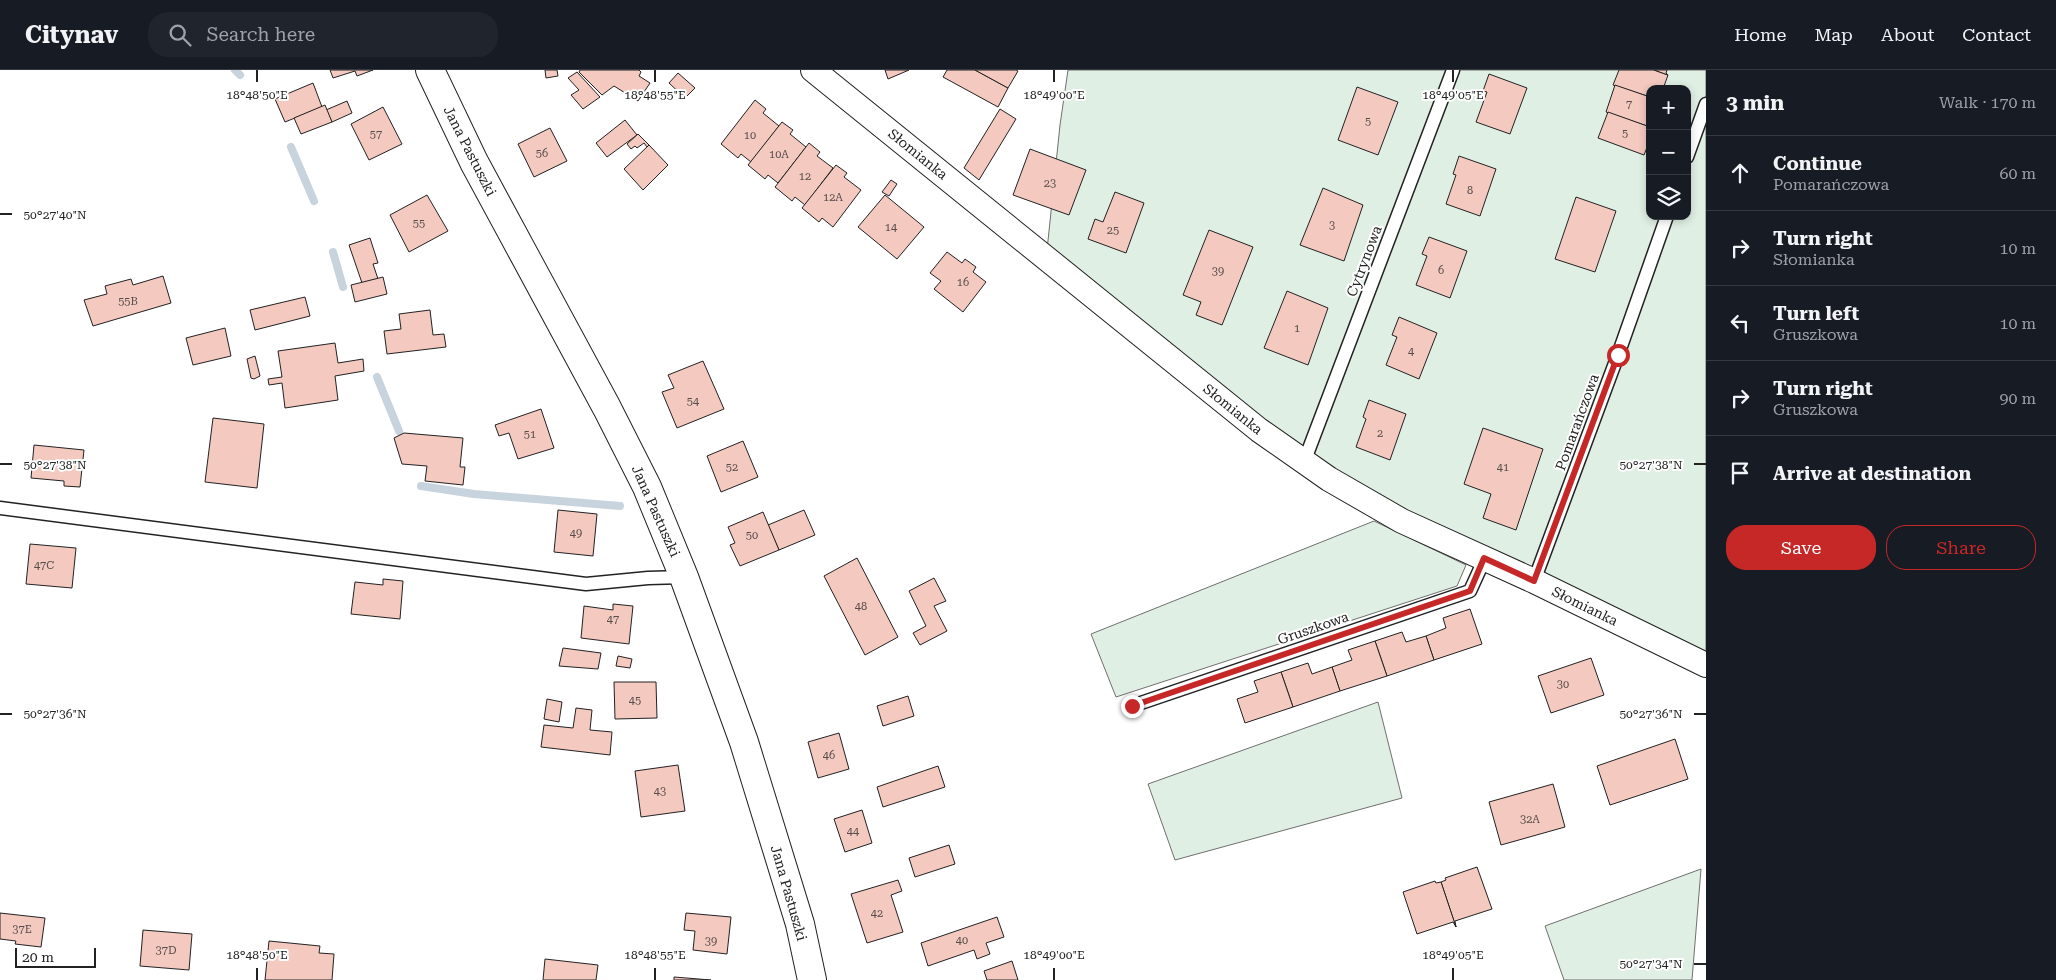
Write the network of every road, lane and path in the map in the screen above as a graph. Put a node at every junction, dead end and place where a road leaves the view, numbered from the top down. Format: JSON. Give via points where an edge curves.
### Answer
{"nodes":[{"id":1,"x":430,"y":70,"type":"edge"},
{"id":2,"x":813,"y":70,"type":"edge"},
{"id":3,"x":1453,"y":70,"type":"edge"},
{"id":4,"x":1706,"y":104,"type":"edge"},
{"id":5,"x":1691,"y":146,"type":"edge"},
{"id":6,"x":1666,"y":220,"type":"edge"},
{"id":7,"x":1304,"y":462,"type":"junction"},
{"id":8,"x":0,"y":508,"type":"edge"},
{"id":9,"x":1484,"y":558,"type":"junction"},
{"id":10,"x":684,"y":577,"type":"junction"},
{"id":11,"x":1534,"y":581,"type":"junction"},
{"id":12,"x":1706,"y":665,"type":"edge"},
{"id":13,"x":1132,"y":706,"type":"dead end"},
{"id":14,"x":812,"y":980,"type":"edge"}],
"edges":[{"from":1,"to":10,"type":"street","name":"Jana Pastuszki","via":[[474,162],[607,408],[642,478]]},
{"from":2,"to":7,"type":"street","name":"Słomianka","via":[[1259,430]]},
{"from":3,"to":7,"type":"lane","name":"Cytrynowa"},
{"from":4,"to":5,"type":"lane"},
{"from":6,"to":11,"type":"lane","name":"Pomarańczowa"},
{"from":7,"to":9,"type":"street","name":"Słomianka","via":[[1402,521]]},
{"from":8,"to":10,"type":"lane","via":[[586,584]]},
{"from":9,"to":11,"type":"street","name":"Słomianka"},
{"from":9,"to":13,"type":"lane","name":"Gruszkowa","via":[[1470,591]]},
{"from":10,"to":14,"type":"street","name":"Jana Pastuszki","via":[[744,742],[800,924]]},
{"from":11,"to":12,"type":"street","name":"Słomianka"}]}
